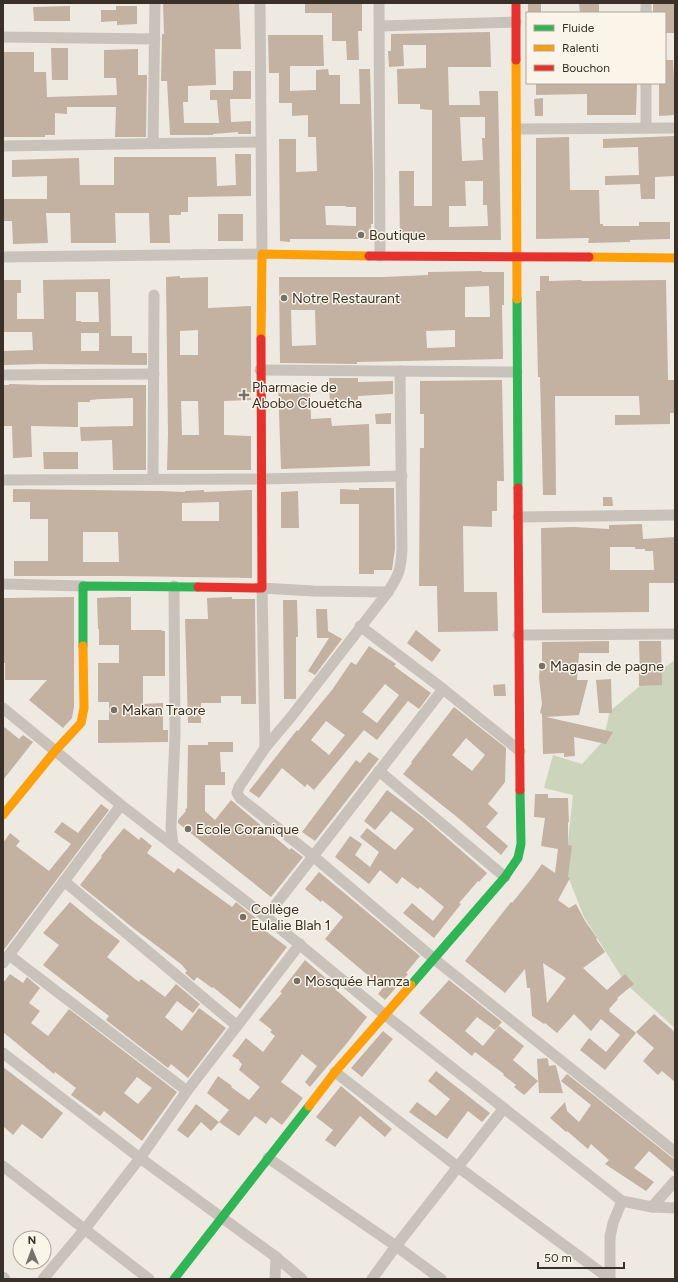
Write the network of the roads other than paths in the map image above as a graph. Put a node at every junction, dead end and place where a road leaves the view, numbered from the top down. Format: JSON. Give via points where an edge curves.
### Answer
{"nodes":[{"id":1,"x":155,"y":3,"type":"edge"},
{"id":2,"x":260,"y":3,"type":"edge"},
{"id":3,"x":379,"y":3,"type":"edge"},
{"id":4,"x":516,"y":3,"type":"edge"},
{"id":5,"x":516,"y":22,"type":"junction"},
{"id":6,"x":380,"y":26,"type":"junction"},
{"id":7,"x":3,"y":37,"type":"edge"},
{"id":8,"x":155,"y":39,"type":"junction"},
{"id":9,"x":646,"y":84,"type":"edge"},
{"id":10,"x":646,"y":128,"type":"junction"},
{"id":11,"x":675,"y":128,"type":"edge"},
{"id":12,"x":517,"y":129,"type":"junction"},
{"id":13,"x":260,"y":142,"type":"junction"},
{"id":14,"x":153,"y":143,"type":"junction"},
{"id":15,"x":3,"y":146,"type":"edge"},
{"id":16,"x":262,"y":254,"type":"junction"},
{"id":17,"x":380,"y":256,"type":"junction"},
{"id":18,"x":517,"y":256,"type":"junction"},
{"id":19,"x":3,"y":257,"type":"edge"},
{"id":20,"x":675,"y":258,"type":"edge"},
{"id":21,"x":154,"y":295,"type":"dead end"},
{"id":22,"x":260,"y":370,"type":"junction"},
{"id":23,"x":400,"y":371,"type":"junction"},
{"id":24,"x":517,"y":372,"type":"junction"},
{"id":25,"x":154,"y":374,"type":"junction"},
{"id":26,"x":3,"y":375,"type":"edge"},
{"id":27,"x":402,"y":476,"type":"junction"},
{"id":28,"x":153,"y":479,"type":"junction"},
{"id":29,"x":262,"y":479,"type":"junction"},
{"id":30,"x":3,"y":480,"type":"edge"},
{"id":31,"x":675,"y":516,"type":"edge"},
{"id":32,"x":518,"y":517,"type":"junction"},
{"id":33,"x":3,"y":584,"type":"edge"},
{"id":34,"x":83,"y":586,"type":"junction"},
{"id":35,"x":174,"y":586,"type":"junction"},
{"id":36,"x":262,"y":588,"type":"junction"},
{"id":37,"x":388,"y":592,"type":"junction"},
{"id":38,"x":360,"y":626,"type":"junction"},
{"id":39,"x":675,"y":634,"type":"edge"},
{"id":40,"x":518,"y":635,"type":"junction"},
{"id":41,"x":443,"y":689,"type":"junction"},
{"id":42,"x":3,"y":708,"type":"edge"},
{"id":43,"x":265,"y":748,"type":"junction"},
{"id":44,"x":55,"y":751,"type":"junction"},
{"id":45,"x":520,"y":751,"type":"junction"},
{"id":46,"x":379,"y":770,"type":"junction"},
{"id":47,"x":121,"y":805,"type":"junction"},
{"id":48,"x":3,"y":815,"type":"edge"},
{"id":49,"x":173,"y":845,"type":"junction"},
{"id":50,"x":313,"y":856,"type":"junction"},
{"id":51,"x":505,"y":877,"type":"junction"},
{"id":52,"x":64,"y":882,"type":"junction"},
{"id":53,"x":266,"y":917,"type":"junction"},
{"id":54,"x":300,"y":944,"type":"junction"},
{"id":55,"x":433,"y":958,"type":"junction"},
{"id":56,"x":6,"y":959,"type":"edge"},
{"id":57,"x":384,"y":1015,"type":"junction"},
{"id":58,"x":236,"y":1025,"type":"junction"},
{"id":59,"x":3,"y":1053,"type":"edge"},
{"id":60,"x":335,"y":1072,"type":"junction"},
{"id":61,"x":187,"y":1091,"type":"junction"},
{"id":62,"x":504,"y":1108,"type":"junction"},
{"id":63,"x":675,"y":1152,"type":"edge"},
{"id":64,"x":140,"y":1158,"type":"junction"},
{"id":65,"x":268,"y":1158,"type":"junction"},
{"id":66,"x":3,"y":1166,"type":"edge"},
{"id":67,"x":458,"y":1167,"type":"junction"},
{"id":68,"x":675,"y":1181,"type":"edge"},
{"id":69,"x":622,"y":1201,"type":"junction"},
{"id":70,"x":652,"y":1207,"type":"junction"},
{"id":71,"x":675,"y":1208,"type":"edge"},
{"id":72,"x":222,"y":1219,"type":"junction"},
{"id":73,"x":85,"y":1229,"type":"junction"},
{"id":74,"x":396,"y":1246,"type":"junction"},
{"id":75,"x":276,"y":1257,"type":"junction"},
{"id":76,"x":43,"y":1279,"type":"edge"},
{"id":77,"x":149,"y":1279,"type":"edge"},
{"id":78,"x":174,"y":1279,"type":"edge"},
{"id":79,"x":275,"y":1279,"type":"edge"},
{"id":80,"x":302,"y":1279,"type":"edge"},
{"id":81,"x":372,"y":1279,"type":"edge"},
{"id":82,"x":440,"y":1279,"type":"edge"},
{"id":83,"x":610,"y":1279,"type":"edge"}],
"edges":[{"from":1,"to":8,"type":"street"},
{"from":2,"to":13,"type":"street"},
{"from":3,"to":6,"type":"street"},
{"from":4,"to":5,"type":"street"},
{"from":5,"to":6,"type":"street"},
{"from":5,"to":12,"type":"street"},
{"from":6,"to":17,"type":"street"},
{"from":7,"to":8,"type":"street"},
{"from":8,"to":14,"type":"street"},
{"from":9,"to":10,"type":"street"},
{"from":10,"to":11,"type":"street"},
{"from":10,"to":12,"type":"street"},
{"from":12,"to":18,"type":"street"},
{"from":13,"to":14,"type":"street"},
{"from":13,"to":16,"type":"street"},
{"from":14,"to":15,"type":"street"},
{"from":16,"to":17,"type":"street"},
{"from":16,"to":19,"type":"street"},
{"from":16,"to":22,"type":"street"},
{"from":17,"to":18,"type":"street"},
{"from":18,"to":20,"type":"street"},
{"from":18,"to":24,"type":"street"},
{"from":21,"to":25,"type":"street"},
{"from":22,"to":23,"type":"street"},
{"from":22,"to":29,"type":"street"},
{"from":23,"to":24,"type":"street"},
{"from":23,"to":27,"type":"street"},
{"from":24,"to":32,"type":"street"},
{"from":25,"to":26,"type":"street"},
{"from":25,"to":28,"type":"street"},
{"from":27,"to":29,"type":"street"},
{"from":27,"to":37,"type":"street","via":[[401,568]]},
{"from":28,"to":29,"type":"street"},
{"from":28,"to":30,"type":"street"},
{"from":29,"to":36,"type":"street"},
{"from":31,"to":32,"type":"street"},
{"from":32,"to":40,"type":"street"},
{"from":33,"to":34,"type":"street"},
{"from":34,"to":35,"type":"street"},
{"from":34,"to":44,"type":"street","via":[[84,708],[81,722]]},
{"from":35,"to":36,"type":"street"},
{"from":35,"to":49,"type":"street","via":[[175,736],[171,828]]},
{"from":36,"to":37,"type":"street"},
{"from":36,"to":43,"type":"street"},
{"from":37,"to":38,"type":"street"},
{"from":38,"to":41,"type":"street"},
{"from":38,"to":43,"type":"street"},
{"from":39,"to":40,"type":"street"},
{"from":40,"to":45,"type":"street"},
{"from":41,"to":45,"type":"street"},
{"from":41,"to":46,"type":"street"},
{"from":42,"to":44,"type":"street"},
{"from":43,"to":50,"type":"street","via":[[238,787],[237,793]]},
{"from":44,"to":47,"type":"street"},
{"from":44,"to":48,"type":"street"},
{"from":45,"to":51,"type":"street","via":[[521,844],[518,858]]},
{"from":46,"to":50,"type":"street"},
{"from":46,"to":51,"type":"street"},
{"from":47,"to":49,"type":"street"},
{"from":47,"to":52,"type":"street"},
{"from":49,"to":53,"type":"street"},
{"from":50,"to":53,"type":"street"},
{"from":50,"to":55,"type":"street"},
{"from":51,"to":55,"type":"street"},
{"from":52,"to":56,"type":"street"},
{"from":52,"to":58,"type":"street"},
{"from":53,"to":54,"type":"street"},
{"from":54,"to":57,"type":"street"},
{"from":54,"to":58,"type":"street"},
{"from":55,"to":57,"type":"street"},
{"from":55,"to":63,"type":"street"},
{"from":56,"to":61,"type":"street"},
{"from":57,"to":60,"type":"street"},
{"from":57,"to":62,"type":"street"},
{"from":58,"to":61,"type":"street"},
{"from":59,"to":64,"type":"street"},
{"from":60,"to":65,"type":"street"},
{"from":60,"to":67,"type":"street"},
{"from":61,"to":64,"type":"street"},
{"from":62,"to":67,"type":"street"},
{"from":62,"to":69,"type":"street"},
{"from":64,"to":72,"type":"street"},
{"from":64,"to":73,"type":"street"},
{"from":65,"to":72,"type":"street"},
{"from":65,"to":74,"type":"street"},
{"from":66,"to":73,"type":"street"},
{"from":67,"to":74,"type":"street"},
{"from":67,"to":83,"type":"street"},
{"from":68,"to":70,"type":"street"},
{"from":69,"to":70,"type":"street"},
{"from":69,"to":83,"type":"street","via":[[610,1237]]},
{"from":70,"to":71,"type":"street"},
{"from":72,"to":75,"type":"street"},
{"from":72,"to":78,"type":"street"},
{"from":73,"to":76,"type":"street"},
{"from":73,"to":77,"type":"street"},
{"from":74,"to":81,"type":"street"},
{"from":74,"to":82,"type":"street"},
{"from":75,"to":79,"type":"street"},
{"from":75,"to":80,"type":"street"}]}
